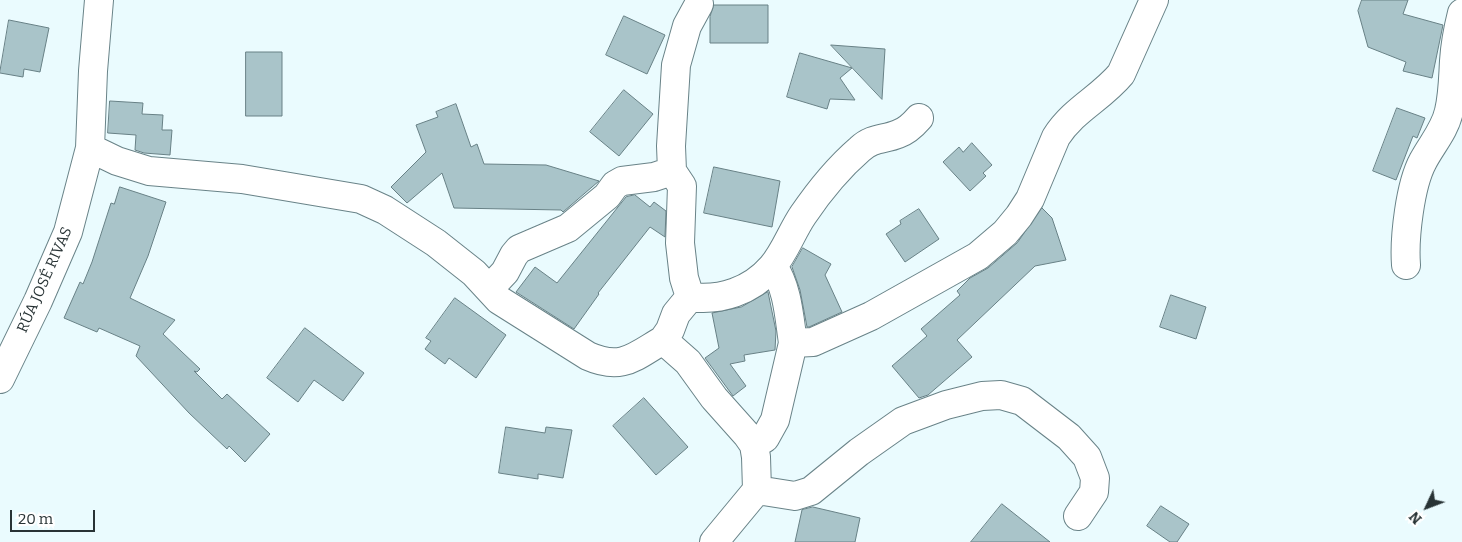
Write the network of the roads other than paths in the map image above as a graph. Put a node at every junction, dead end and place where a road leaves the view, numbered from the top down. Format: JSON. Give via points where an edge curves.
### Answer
{"nodes":[{"id":1,"x":99,"y":0,"type":"edge"},
{"id":2,"x":1154,"y":0,"type":"edge"},
{"id":3,"x":699,"y":4,"type":"dead end"},
{"id":4,"x":1462,"y":13,"type":"edge"},
{"id":5,"x":919,"y":118,"type":"dead end"},
{"id":6,"x":90,"y":148,"type":"junction"},
{"id":7,"x":672,"y":171,"type":"junction"},
{"id":8,"x":1406,"y":265,"type":"dead end"},
{"id":9,"x":772,"y":266,"type":"junction"},
{"id":10,"x":489,"y":289,"type":"junction"},
{"id":11,"x":690,"y":297,"type":"junction"},
{"id":12,"x":663,"y":340,"type":"junction"},
{"id":13,"x":793,"y":343,"type":"junction"},
{"id":14,"x":0,"y":379,"type":"edge"},
{"id":15,"x":754,"y":445,"type":"junction"},
{"id":16,"x":757,"y":490,"type":"junction"},
{"id":17,"x":1078,"y":516,"type":"dead end"},
{"id":18,"x":714,"y":542,"type":"edge"}],
"edges":[{"from":1,"to":6,"type":"street","name":"RÚA JOSÉ RIVAS"},
{"from":2,"to":13,"type":"street","via":[[1121,74],[1062,127],[1030,199],[1005,233],[978,256],[871,316],[813,342]]},
{"from":3,"to":7,"type":"street","via":[[687,26],[676,65]]},
{"from":4,"to":8,"type":"street","via":[[1449,112],[1415,179],[1404,244]]},
{"from":5,"to":9,"type":"street","via":[[911,128],[897,135],[874,139],[861,147],[826,183]]},
{"from":6,"to":10,"type":"street","via":[[117,161],[149,170],[242,178],[361,199],[386,210],[436,243]]},
{"from":6,"to":14,"type":"street","name":"RÚA JOSÉ RIVAS","via":[[68,232]]},
{"from":7,"to":10,"type":"street","via":[[615,185],[607,196],[568,228],[519,249],[505,272]]},
{"from":7,"to":11,"type":"street","via":[[682,186],[680,243]]},
{"from":9,"to":11,"type":"street","via":[[741,291],[724,297]]},
{"from":9,"to":13,"type":"street","via":[[786,294]]},
{"from":10,"to":12,"type":"street","via":[[499,300],[599,361],[615,364],[630,360]]},
{"from":11,"to":12,"type":"street","via":[[676,314]]},
{"from":12,"to":15,"type":"street","via":[[688,362]]},
{"from":13,"to":15,"type":"street","via":[[775,420],[765,438]]},
{"from":15,"to":16,"type":"street"},
{"from":16,"to":17,"type":"street","via":[[795,496],[811,491],[903,421],[982,396],[1001,395],[1022,401],[1069,436],[1087,458],[1095,478],[1094,492]]},
{"from":16,"to":18,"type":"street"}]}
